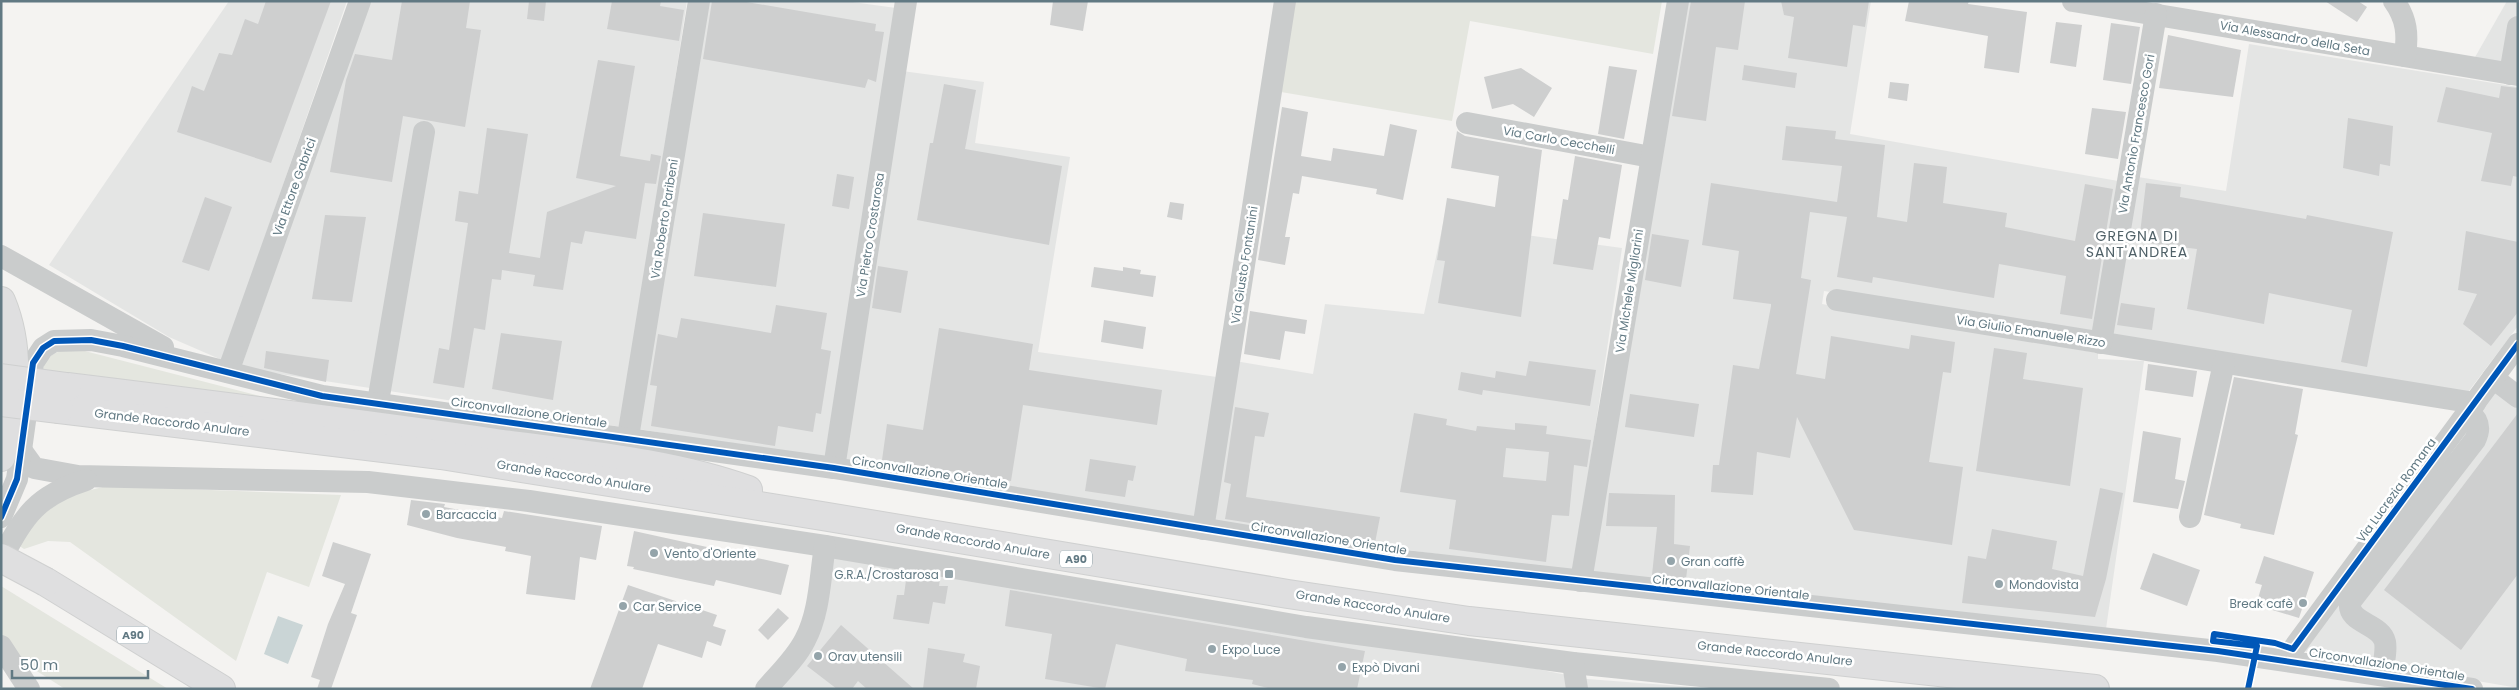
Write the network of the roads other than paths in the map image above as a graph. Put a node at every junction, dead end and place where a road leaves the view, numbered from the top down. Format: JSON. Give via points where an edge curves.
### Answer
{"nodes":[{"id":1,"x":360,"y":1,"type":"edge"},
{"id":2,"x":700,"y":1,"type":"edge"},
{"id":3,"x":906,"y":1,"type":"edge"},
{"id":4,"x":1285,"y":1,"type":"edge"},
{"id":5,"x":1678,"y":1,"type":"edge"},
{"id":6,"x":2073,"y":1,"type":"edge"},
{"id":7,"x":2394,"y":1,"type":"edge"},
{"id":8,"x":2156,"y":14,"type":"junction"},
{"id":9,"x":2518,"y":27,"type":"edge"},
{"id":10,"x":2405,"y":56,"type":"junction"},
{"id":11,"x":2514,"y":75,"type":"edge"},
{"id":12,"x":1467,"y":123,"type":"dead end"},
{"id":13,"x":424,"y":132,"type":"dead end"},
{"id":14,"x":1651,"y":157,"type":"junction"},
{"id":15,"x":1,"y":256,"type":"edge"},
{"id":16,"x":1837,"y":300,"type":"dead end"},
{"id":17,"x":1,"y":301,"type":"edge"},
{"id":18,"x":2101,"y":343,"type":"junction"},
{"id":19,"x":2518,"y":344,"type":"edge"},
{"id":20,"x":190,"y":362,"type":"junction"},
{"id":21,"x":2224,"y":363,"type":"junction"},
{"id":22,"x":228,"y":372,"type":"junction"},
{"id":23,"x":1,"y":378,"type":"edge"},
{"id":24,"x":2493,"y":378,"type":"junction"},
{"id":25,"x":2518,"y":397,"type":"edge"},
{"id":26,"x":63,"y":398,"type":"junction"},
{"id":27,"x":1,"y":402,"type":"edge"},
{"id":28,"x":378,"y":402,"type":"junction"},
{"id":29,"x":2471,"y":407,"type":"junction"},
{"id":30,"x":628,"y":437,"type":"junction"},
{"id":31,"x":11,"y":454,"type":"edge"},
{"id":32,"x":834,"y":468,"type":"junction"},
{"id":33,"x":97,"y":477,"type":"junction"},
{"id":34,"x":1,"y":517,"type":"edge"},
{"id":35,"x":2190,"y":517,"type":"dead end"},
{"id":36,"x":1203,"y":529,"type":"junction"},
{"id":37,"x":825,"y":546,"type":"junction"},
{"id":38,"x":1,"y":559,"type":"edge"},
{"id":39,"x":1581,"y":581,"type":"junction"},
{"id":40,"x":1,"y":646,"type":"edge"},
{"id":41,"x":2285,"y":660,"type":"junction"},
{"id":42,"x":1573,"y":663,"type":"junction"},
{"id":43,"x":1,"y":675,"type":"edge"},
{"id":44,"x":2382,"y":675,"type":"junction"},
{"id":45,"x":28,"y":689,"type":"edge"},
{"id":46,"x":220,"y":689,"type":"edge"},
{"id":47,"x":766,"y":689,"type":"edge"},
{"id":48,"x":1577,"y":689,"type":"edge"},
{"id":49,"x":1828,"y":689,"type":"edge"},
{"id":50,"x":2095,"y":689,"type":"edge"},
{"id":51,"x":2472,"y":689,"type":"edge"}],
"edges":[{"from":1,"to":22,"type":"street","name":"Via Ettore Gabrici"},
{"from":2,"to":30,"type":"street","name":"Via Roberto Paribeni"},
{"from":3,"to":32,"type":"street","name":"Via Pietro Crostarosa"},
{"from":4,"to":36,"type":"street","name":"Via Giusto Fontanini"},
{"from":5,"to":14,"type":"street","name":"Via Michele Migliarini"},
{"from":6,"to":8,"type":"street","name":"Via Alessandro della Seta"},
{"from":7,"to":10,"type":"street","via":[[2404,16],[2407,30]]},
{"from":8,"to":10,"type":"street","name":"Via Alessandro della Seta"},
{"from":8,"to":18,"type":"street","name":"Via Antonio Francesco Gori"},
{"from":9,"to":11,"type":"street"},
{"from":10,"to":11,"type":"street","name":"Via Alessandro della Seta"},
{"from":12,"to":14,"type":"street","name":"Via Carlo Cecchelli"},
{"from":13,"to":28,"type":"street"},
{"from":14,"to":39,"type":"street","name":"Via Michele Migliarini"},
{"from":15,"to":20,"type":"street"},
{"from":16,"to":18,"type":"street","name":"Via Giulio Emanuele Rizzo"},
{"from":17,"to":31,"type":"main road","via":[[12,331],[14,369],[6,440]]},
{"from":18,"to":21,"type":"street","name":"Via Giulio Emanuele Rizzo"},
{"from":19,"to":24,"type":"street","name":"Via Lucrezia Romana"},
{"from":20,"to":22,"type":"street","name":"Circonvallazione Orientale"},
{"from":20,"to":31,"type":"street","via":[[104,342],[65,339],[50,343],[40,351],[32,370]]},
{"from":21,"to":29,"type":"street","name":"Via Giulio Emanuele Rizzo"},
{"from":21,"to":35,"type":"street"},
{"from":22,"to":28,"type":"street","name":"Circonvallazione Orientale","via":[[322,396]]},
{"from":23,"to":26,"type":"main road","bridge":true},
{"from":24,"to":25,"type":"street"},
{"from":24,"to":29,"type":"street","name":"Via Lucrezia Romana"},
{"from":26,"to":27,"type":"main road","name":"Grande Raccordo Anulare","number":"A90","bridge":true},
{"from":26,"to":50,"type":"main road","name":"Grande Raccordo Anulare","number":"A90","via":[[441,455],[1468,621]]},
{"from":28,"to":30,"type":"street","name":"Circonvallazione Orientale"},
{"from":29,"to":41,"type":"street","name":"Via Lucrezia Romana"},
{"from":29,"to":44,"type":"street","via":[[2479,428],[2475,440],[2350,602],[2350,612],[2377,630],[2383,638]]},
{"from":30,"to":32,"type":"street","name":"Circonvallazione Orientale"},
{"from":31,"to":33,"type":"street","via":[[39,470]]},
{"from":31,"to":34,"type":"street","via":[[15,486]]},
{"from":32,"to":36,"type":"street","name":"Circonvallazione Orientale"},
{"from":33,"to":37,"type":"street","via":[[385,484],[529,501]]},
{"from":33,"to":38,"type":"street","via":[[55,492],[37,505],[22,522]]},
{"from":36,"to":39,"type":"street","name":"Circonvallazione Orientale","via":[[1395,560]]},
{"from":37,"to":42,"type":"street","via":[[1306,627]]},
{"from":37,"to":47,"type":"street","via":[[808,634],[794,657]]},
{"from":38,"to":46,"type":"main road","number":"A90","bridge":true,"via":[[46,582]]},
{"from":39,"to":41,"type":"street","name":"Circonvallazione Orientale"},
{"from":40,"to":45,"type":"street"},
{"from":41,"to":44,"type":"street","name":"Circonvallazione Orientale"},
{"from":42,"to":48,"type":"street"},
{"from":42,"to":49,"type":"street"},
{"from":43,"to":45,"type":"street"},
{"from":44,"to":51,"type":"street","name":"Circonvallazione Orientale"}]}
